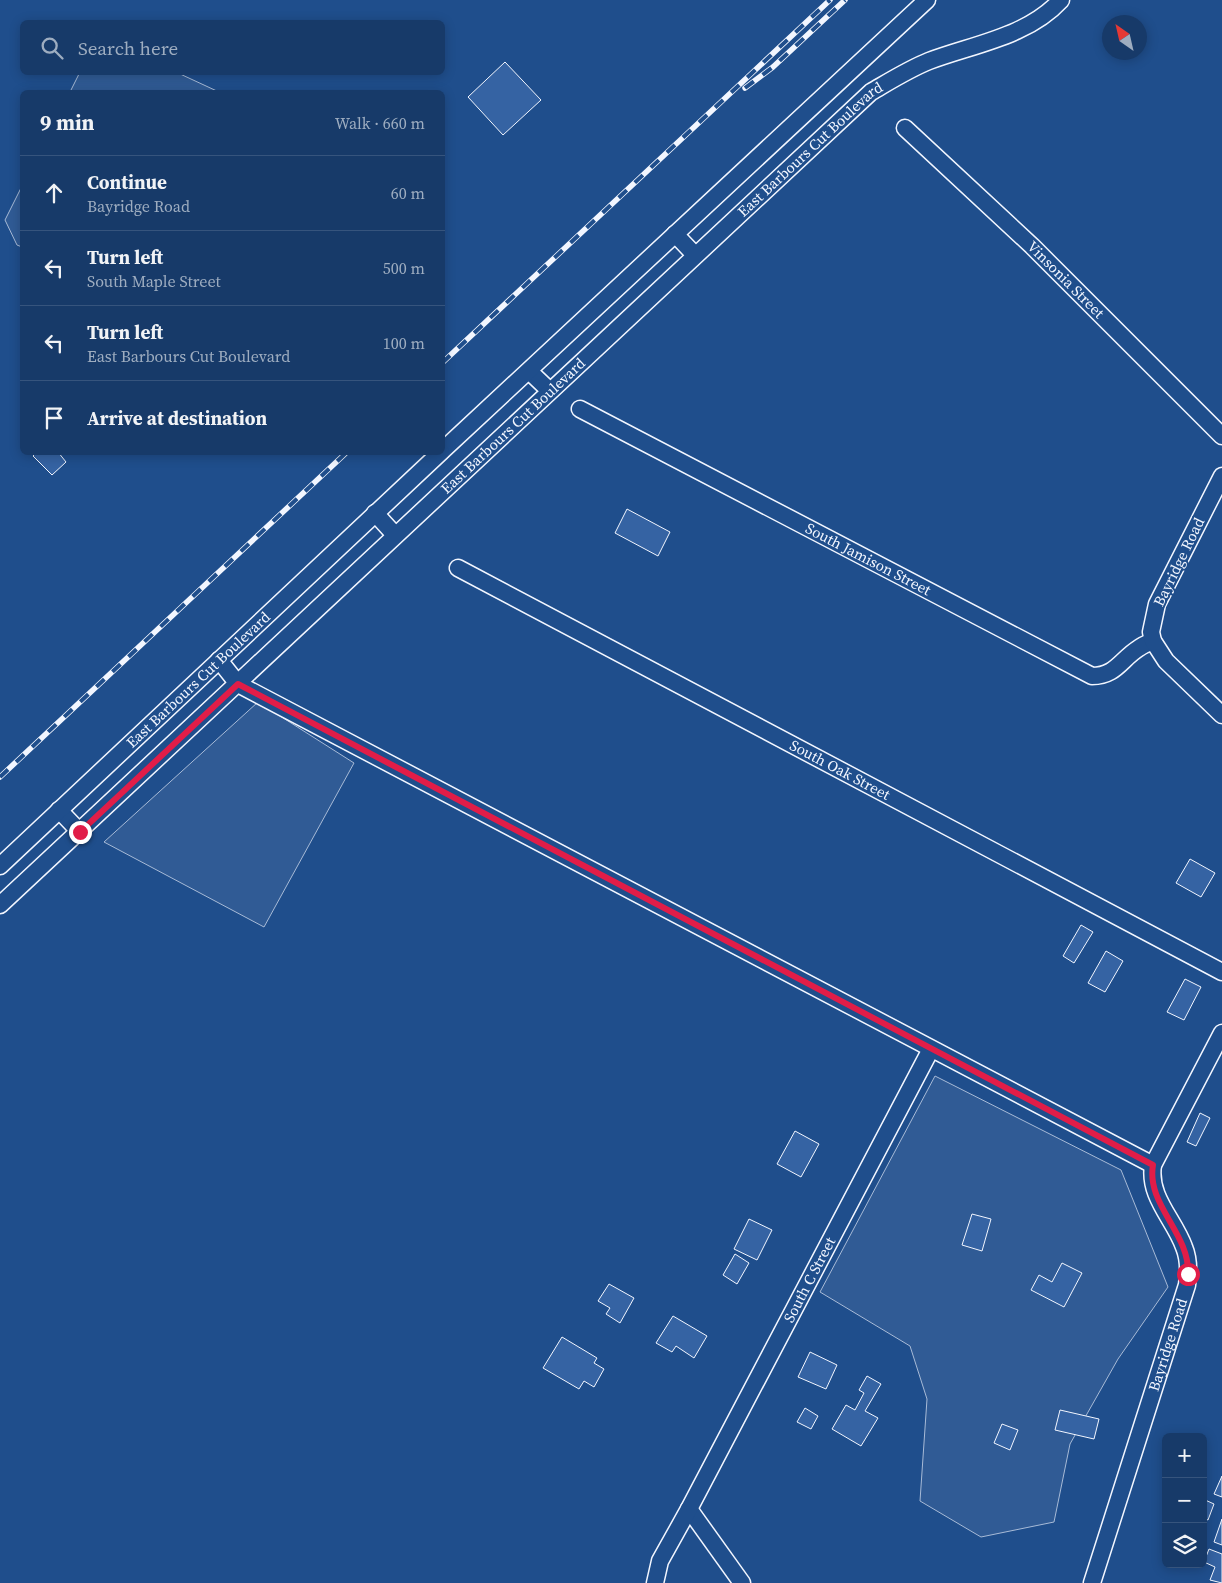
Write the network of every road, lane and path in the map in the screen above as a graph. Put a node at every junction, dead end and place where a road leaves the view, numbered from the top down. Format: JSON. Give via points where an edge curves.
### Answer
{"nodes":[{"id":1,"x":927,"y":0,"type":"edge"},
{"id":2,"x":1061,"y":0,"type":"edge"},
{"id":3,"x":850,"y":72,"type":"junction"},
{"id":4,"x":871,"y":92,"type":"junction"},
{"id":5,"x":906,"y":128,"type":"dead end"},
{"id":6,"x":675,"y":234,"type":"junction"},
{"id":7,"x":695,"y":255,"type":"junction"},
{"id":8,"x":529,"y":372,"type":"junction"},
{"id":9,"x":550,"y":391,"type":"junction"},
{"id":10,"x":580,"y":409,"type":"dead end"},
{"id":11,"x":1222,"y":436,"type":"edge"},
{"id":12,"x":445,"y":449,"type":"edge"},
{"id":13,"x":439,"y":455,"type":"edge"},
{"id":14,"x":1222,"y":476,"type":"edge"},
{"id":15,"x":375,"y":514,"type":"junction"},
{"id":16,"x":395,"y":535,"type":"junction"},
{"id":17,"x":458,"y":568,"type":"dead end"},
{"id":18,"x":1153,"y":641,"type":"junction"},
{"id":19,"x":218,"y":660,"type":"junction"},
{"id":20,"x":238,"y":684,"type":"junction"},
{"id":21,"x":1222,"y":714,"type":"edge"},
{"id":22,"x":59,"y":810,"type":"junction"},
{"id":23,"x":80,"y":832,"type":"junction"},
{"id":24,"x":0,"y":866,"type":"edge"},
{"id":25,"x":0,"y":905,"type":"edge"},
{"id":26,"x":1222,"y":972,"type":"edge"},
{"id":27,"x":1222,"y":1033,"type":"edge"},
{"id":28,"x":931,"y":1049,"type":"junction"},
{"id":29,"x":1153,"y":1165,"type":"junction"},
{"id":30,"x":689,"y":1509,"type":"junction"},
{"id":31,"x":655,"y":1583,"type":"edge"},
{"id":32,"x":742,"y":1583,"type":"edge"},
{"id":33,"x":1092,"y":1583,"type":"edge"}],
"edges":[{"from":1,"to":3,"type":"street","name":"East Barbours Cut Boulevard"},
{"from":2,"to":4,"type":"street","name":"East Barbours Cut Boulevard","via":[[1019,30],[928,62]]},
{"from":3,"to":4,"type":"street"},
{"from":3,"to":6,"type":"street","name":"East Barbours Cut Boulevard"},
{"from":4,"to":7,"type":"street","name":"East Barbours Cut Boulevard"},
{"from":5,"to":11,"type":"street","name":"Vinsonia Street","via":[[1032,246]]},
{"from":6,"to":7,"type":"street"},
{"from":6,"to":8,"type":"street","name":"East Barbours Cut Boulevard"},
{"from":7,"to":9,"type":"street","name":"East Barbours Cut Boulevard"},
{"from":8,"to":9,"type":"street"},
{"from":8,"to":12,"type":"street","name":"East Barbours Cut Boulevard"},
{"from":9,"to":16,"type":"street","name":"East Barbours Cut Boulevard"},
{"from":10,"to":18,"type":"street","name":"South Jamison Street","via":[[1092,676],[1111,672]]},
{"from":13,"to":15,"type":"street","name":"East Barbours Cut Boulevard"},
{"from":14,"to":18,"type":"street","name":"Bayridge Road","via":[[1157,604],[1151,632]]},
{"from":15,"to":16,"type":"street"},
{"from":15,"to":19,"type":"street","name":"East Barbours Cut Boulevard"},
{"from":16,"to":20,"type":"street","name":"East Barbours Cut Boulevard"},
{"from":17,"to":26,"type":"street","name":"South Oak Street"},
{"from":18,"to":21,"type":"street","via":[[1166,661]]},
{"from":19,"to":20,"type":"street"},
{"from":19,"to":22,"type":"street","name":"East Barbours Cut Boulevard"},
{"from":20,"to":23,"type":"street","name":"East Barbours Cut Boulevard"},
{"from":20,"to":28,"type":"street"},
{"from":22,"to":23,"type":"street"},
{"from":22,"to":24,"type":"street","name":"East Barbours Cut Boulevard"},
{"from":23,"to":25,"type":"street","name":"East Barbours Cut Boulevard"},
{"from":27,"to":29,"type":"street"},
{"from":28,"to":29,"type":"street"},
{"from":28,"to":30,"type":"street","name":"South C Street"},
{"from":29,"to":33,"type":"street","name":"Bayridge Road","via":[[1152,1177],[1160,1204],[1185,1248],[1189,1266],[1187,1285]]},
{"from":30,"to":31,"type":"street","name":"South C Street","via":[[660,1561]]},
{"from":30,"to":32,"type":"street"}]}
